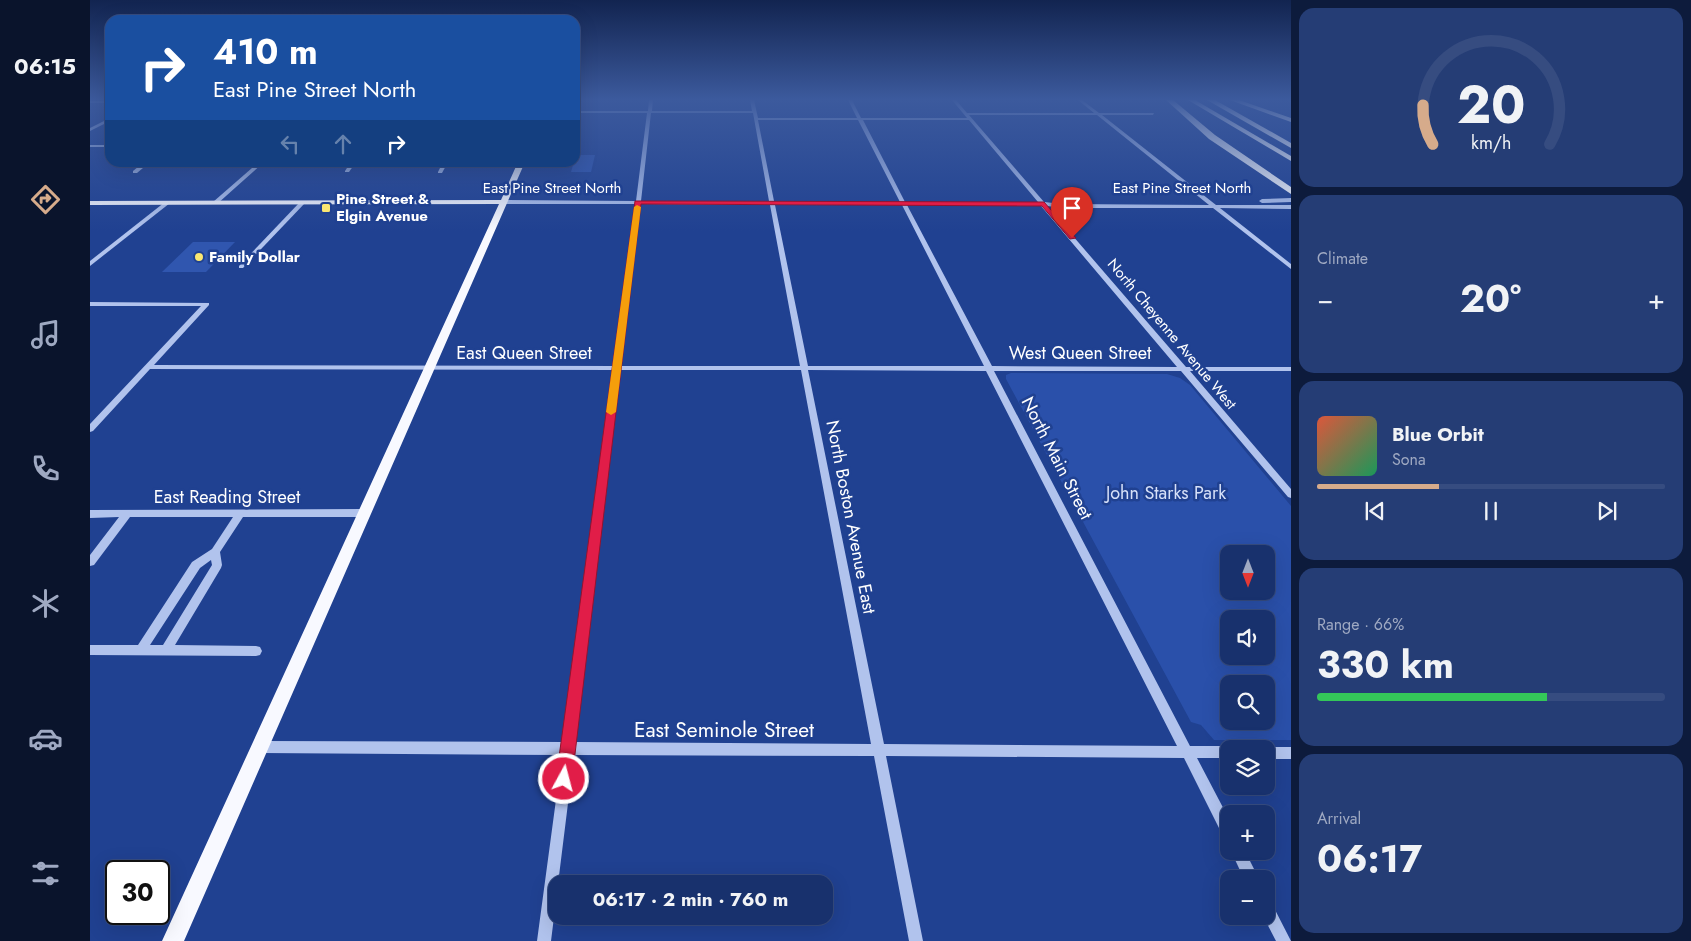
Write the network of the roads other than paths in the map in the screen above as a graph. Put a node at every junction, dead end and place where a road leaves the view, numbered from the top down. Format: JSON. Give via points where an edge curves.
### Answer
{"nodes":[{"id":1,"x":645,"y":144,"type":"edge"},
{"id":2,"x":761,"y":144,"type":"edge"},
{"id":3,"x":873,"y":144,"type":"edge"},
{"id":4,"x":992,"y":144,"type":"edge"},
{"id":5,"x":1135,"y":144,"type":"edge"},
{"id":6,"x":1223,"y":144,"type":"edge"},
{"id":7,"x":1265,"y":144,"type":"edge"},
{"id":8,"x":90,"y":146,"type":"edge"},
{"id":9,"x":105,"y":146,"type":"edge"},
{"id":10,"x":1291,"y":159,"type":"edge"},
{"id":11,"x":141,"y":167,"type":"edge"},
{"id":12,"x":256,"y":167,"type":"edge"},
{"id":13,"x":350,"y":167,"type":"edge"},
{"id":14,"x":443,"y":167,"type":"edge"},
{"id":15,"x":520,"y":167,"type":"edge"},
{"id":16,"x":347,"y":171,"type":"dead end"},
{"id":17,"x":134,"y":172,"type":"dead end"},
{"id":18,"x":440,"y":172,"type":"dead end"},
{"id":19,"x":1291,"y":190,"type":"edge"},
{"id":20,"x":1291,"y":200,"type":"edge"},
{"id":21,"x":505,"y":202,"type":"junction"},
{"id":22,"x":638,"y":202,"type":"junction"},
{"id":23,"x":1208,"y":202,"type":"junction"},
{"id":24,"x":90,"y":203,"type":"edge"},
{"id":25,"x":167,"y":203,"type":"junction"},
{"id":26,"x":215,"y":203,"type":"junction"},
{"id":27,"x":302,"y":203,"type":"junction"},
{"id":28,"x":773,"y":204,"type":"junction"},
{"id":29,"x":904,"y":204,"type":"junction"},
{"id":30,"x":1044,"y":204,"type":"junction"},
{"id":31,"x":1214,"y":207,"type":"junction"},
{"id":32,"x":1291,"y":207,"type":"edge"},
{"id":33,"x":90,"y":264,"type":"edge"},
{"id":34,"x":241,"y":267,"type":"dead end"},
{"id":35,"x":1291,"y":267,"type":"edge"},
{"id":36,"x":90,"y":304,"type":"edge"},
{"id":37,"x":148,"y":367,"type":"junction"},
{"id":38,"x":430,"y":368,"type":"junction"},
{"id":39,"x":617,"y":368,"type":"junction"},
{"id":40,"x":805,"y":368,"type":"junction"},
{"id":41,"x":990,"y":368,"type":"junction"},
{"id":42,"x":1183,"y":368,"type":"junction"},
{"id":43,"x":1291,"y":369,"type":"edge"},
{"id":44,"x":90,"y":429,"type":"edge"},
{"id":45,"x":1291,"y":495,"type":"edge"},
{"id":46,"x":364,"y":513,"type":"junction"},
{"id":47,"x":90,"y":514,"type":"edge"},
{"id":48,"x":127,"y":514,"type":"junction"},
{"id":49,"x":240,"y":514,"type":"junction"},
{"id":50,"x":215,"y":552,"type":"junction"},
{"id":51,"x":90,"y":562,"type":"edge"},
{"id":52,"x":90,"y":650,"type":"edge"},
{"id":53,"x":141,"y":650,"type":"junction"},
{"id":54,"x":166,"y":650,"type":"junction"},
{"id":55,"x":256,"y":651,"type":"dead end"},
{"id":56,"x":260,"y":747,"type":"junction"},
{"id":57,"x":568,"y":749,"type":"junction"},
{"id":58,"x":880,"y":750,"type":"junction"},
{"id":59,"x":1187,"y":752,"type":"junction"},
{"id":60,"x":1220,"y":752,"type":"edge"},
{"id":61,"x":1275,"y":753,"type":"edge"},
{"id":62,"x":1291,"y":753,"type":"edge"},
{"id":63,"x":1220,"y":816,"type":"edge"},
{"id":64,"x":1275,"y":924,"type":"edge"},
{"id":65,"x":173,"y":941,"type":"edge"},
{"id":66,"x":544,"y":941,"type":"edge"},
{"id":67,"x":916,"y":941,"type":"edge"},
{"id":68,"x":1284,"y":941,"type":"edge"}],
"edges":[{"from":1,"to":22,"type":"street"},
{"from":2,"to":28,"type":"street","name":"North Boston Avenue East"},
{"from":3,"to":29,"type":"street","name":"North Main Street"},
{"from":4,"to":30,"type":"street","name":"North Cheyenne Avenue West"},
{"from":5,"to":23,"type":"street"},
{"from":6,"to":19,"type":"highway"},
{"from":7,"to":10,"type":"highway"},
{"from":8,"to":9,"type":"street"},
{"from":11,"to":17,"type":"street"},
{"from":12,"to":26,"type":"street"},
{"from":13,"to":16,"type":"street"},
{"from":14,"to":18,"type":"street"},
{"from":15,"to":21,"type":"main road"},
{"from":20,"to":23,"type":"street","name":"East Pine Street North"},
{"from":21,"to":22,"type":"street","name":"East Pine Street North"},
{"from":21,"to":27,"type":"main road","name":"East Pine Street North"},
{"from":21,"to":38,"type":"main road"},
{"from":22,"to":28,"type":"street","name":"East Pine Street North"},
{"from":22,"to":39,"type":"street"},
{"from":23,"to":30,"type":"street","name":"East Pine Street North"},
{"from":23,"to":31,"type":"street"},
{"from":24,"to":25,"type":"main road","name":"East Pine Street North"},
{"from":25,"to":26,"type":"main road","name":"East Pine Street North"},
{"from":25,"to":33,"type":"street"},
{"from":26,"to":27,"type":"main road","name":"East Pine Street North"},
{"from":27,"to":34,"type":"street"},
{"from":28,"to":29,"type":"street","name":"East Pine Street North"},
{"from":28,"to":40,"type":"street","name":"North Boston Avenue East"},
{"from":29,"to":30,"type":"street","name":"East Pine Street North"},
{"from":29,"to":41,"type":"street","name":"North Main Street"},
{"from":30,"to":31,"type":"street","name":"East Pine Street North"},
{"from":30,"to":42,"type":"street","name":"North Cheyenne Avenue West"},
{"from":31,"to":32,"type":"street","name":"East Pine Street North"},
{"from":31,"to":35,"type":"street"},
{"from":36,"to":37,"type":"street","via":[[207,304]]},
{"from":37,"to":38,"type":"street","name":"East Queen Street"},
{"from":37,"to":44,"type":"street"},
{"from":38,"to":39,"type":"street","name":"East Queen Street"},
{"from":38,"to":46,"type":"main road"},
{"from":39,"to":40,"type":"street","name":"East Queen Street"},
{"from":39,"to":57,"type":"street"},
{"from":40,"to":41,"type":"street","name":"East Queen Street"},
{"from":40,"to":58,"type":"street","name":"North Boston Avenue East"},
{"from":41,"to":42,"type":"street","name":"West Queen Street"},
{"from":41,"to":59,"type":"street","name":"North Main Street"},
{"from":42,"to":43,"type":"street","name":"West Queen Street"},
{"from":42,"to":45,"type":"street","name":"North Cheyenne Avenue West"},
{"from":46,"to":49,"type":"street","name":"East Reading Street"},
{"from":46,"to":56,"type":"main road"},
{"from":47,"to":48,"type":"street","name":"East Reading Street"},
{"from":48,"to":49,"type":"street","name":"East Reading Street"},
{"from":48,"to":51,"type":"street"},
{"from":49,"to":50,"type":"street"},
{"from":50,"to":53,"type":"street","via":[[196,565]]},
{"from":50,"to":54,"type":"street","via":[[217,565]]},
{"from":52,"to":53,"type":"street"},
{"from":53,"to":54,"type":"street"},
{"from":54,"to":55,"type":"street"},
{"from":56,"to":57,"type":"street","name":"East Seminole Street"},
{"from":56,"to":65,"type":"main road"},
{"from":57,"to":58,"type":"street","name":"East Seminole Street"},
{"from":57,"to":66,"type":"street"},
{"from":58,"to":59,"type":"street","name":"East Seminole Street"},
{"from":58,"to":67,"type":"street","name":"North Boston Avenue East"},
{"from":59,"to":60,"type":"street","name":"East Seminole Street"},
{"from":59,"to":63,"type":"street","name":"North Main Street"},
{"from":61,"to":62,"type":"street"},
{"from":64,"to":68,"type":"street"}]}
